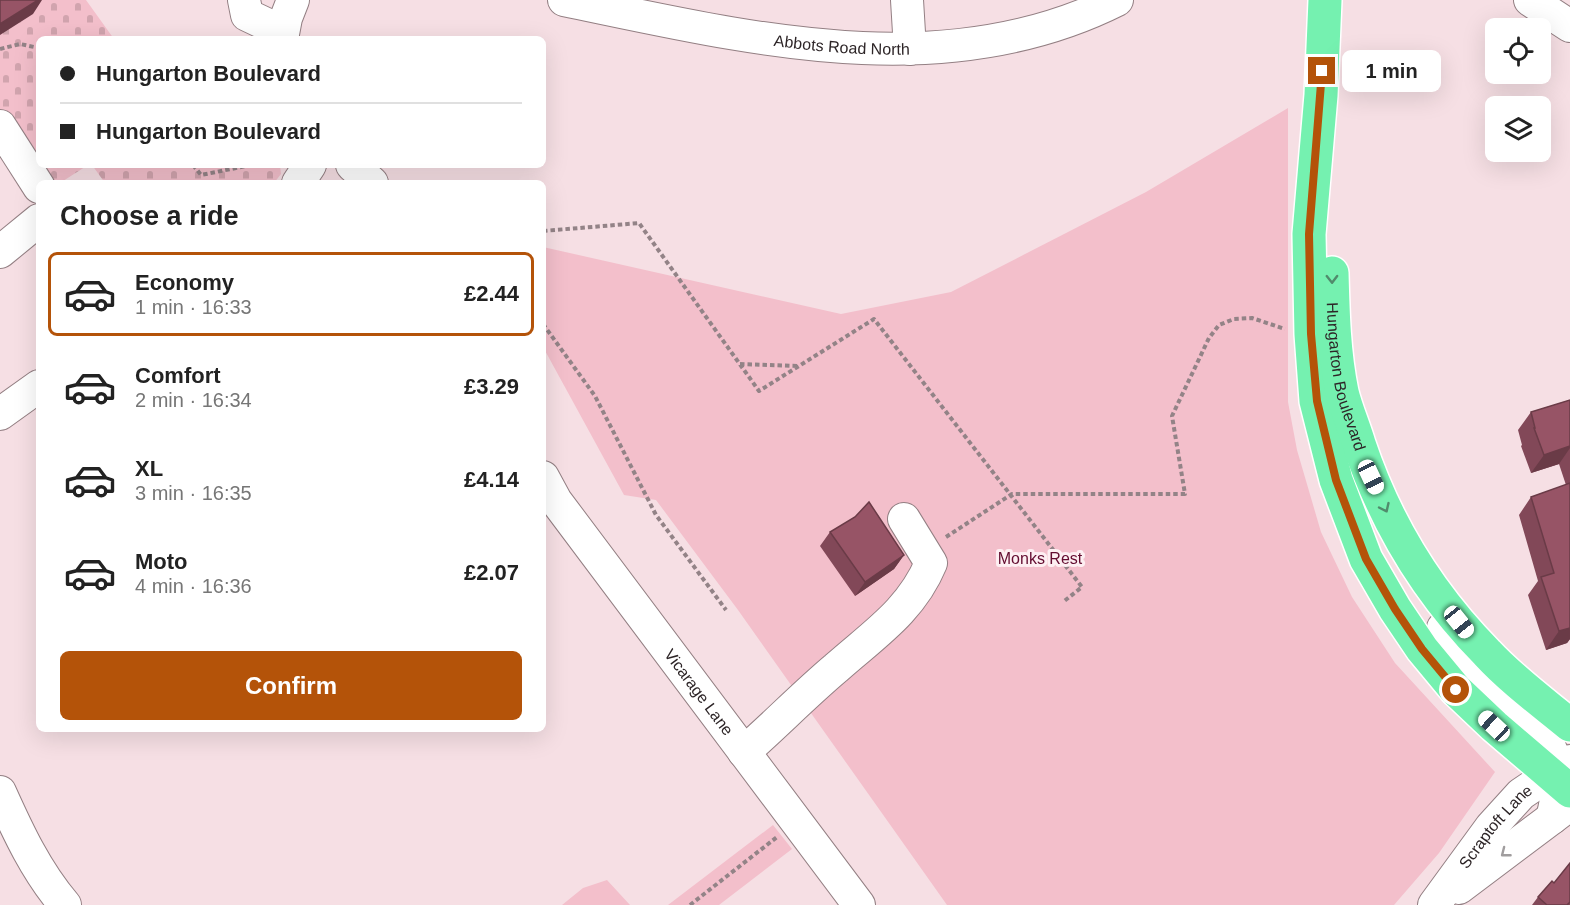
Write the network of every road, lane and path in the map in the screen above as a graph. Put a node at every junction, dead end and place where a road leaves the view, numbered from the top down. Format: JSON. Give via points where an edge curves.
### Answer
{"nodes":[{"id":1,"x":244,"y":0,"type":"edge"},
{"id":2,"x":293,"y":0,"type":"edge"},
{"id":3,"x":564,"y":0,"type":"edge"},
{"id":4,"x":907,"y":0,"type":"edge"},
{"id":5,"x":1117,"y":0,"type":"edge"},
{"id":6,"x":1325,"y":0,"type":"edge"},
{"id":7,"x":1530,"y":0,"type":"edge"},
{"id":8,"x":1570,"y":26,"type":"edge"},
{"id":9,"x":283,"y":35,"type":"edge"},
{"id":10,"x":36,"y":47,"type":"edge"},
{"id":11,"x":0,"y":49,"type":"edge"},
{"id":12,"x":910,"y":49,"type":"junction"},
{"id":13,"x":1322,"y":95,"type":"junction"},
{"id":14,"x":0,"y":126,"type":"edge"},
{"id":15,"x":195,"y":168,"type":"edge"},
{"id":16,"x":236,"y":168,"type":"edge"},
{"id":17,"x":355,"y":168,"type":"edge"},
{"id":18,"x":369,"y":180,"type":"edge"},
{"id":19,"x":36,"y":182,"type":"edge"},
{"id":20,"x":36,"y":222,"type":"edge"},
{"id":21,"x":546,"y":231,"type":"edge"},
{"id":22,"x":0,"y":252,"type":"edge"},
{"id":23,"x":546,"y":328,"type":"edge"},
{"id":24,"x":1294,"y":332,"type":"dead end"},
{"id":25,"x":740,"y":364,"type":"junction"},
{"id":26,"x":799,"y":366,"type":"junction"},
{"id":27,"x":36,"y":388,"type":"edge"},
{"id":28,"x":0,"y":414,"type":"edge"},
{"id":29,"x":1012,"y":495,"type":"junction"},
{"id":30,"x":547,"y":496,"type":"edge"},
{"id":31,"x":904,"y":519,"type":"dead end"},
{"id":32,"x":1400,"y":536,"type":"junction"},
{"id":33,"x":924,"y":552,"type":"junction"},
{"id":34,"x":1063,"y":602,"type":"dead end"},
{"id":35,"x":726,"y":610,"type":"dead end"},
{"id":36,"x":1570,"y":725,"type":"edge"},
{"id":37,"x":744,"y":752,"type":"junction"},
{"id":38,"x":1562,"y":783,"type":"edge"},
{"id":39,"x":0,"y":792,"type":"edge"},
{"id":40,"x":796,"y":822,"type":"junction"},
{"id":41,"x":65,"y":905,"type":"edge"},
{"id":42,"x":690,"y":905,"type":"edge"},
{"id":43,"x":859,"y":905,"type":"edge"},
{"id":44,"x":1436,"y":905,"type":"edge"}],
"edges":[{"from":1,"to":9,"type":"street","via":[[247,15]]},
{"from":2,"to":9,"type":"street"},
{"from":3,"to":12,"type":"street","name":"Abbots Road North","via":[[725,33],[815,45]]},
{"from":4,"to":12,"type":"street"},
{"from":5,"to":12,"type":"street","name":"Abbots Road North","via":[[1035,32],[970,45]]},
{"from":6,"to":13,"type":"highway","name":"Hungarton Boulevard"},
{"from":7,"to":8,"type":"street"},
{"from":10,"to":11,"type":"path","via":[[20,44]]},
{"from":13,"to":32,"type":"highway","name":"Hungarton Boulevard","one_way":true,"via":[[1331,208],[1333,318],[1342,393],[1371,477]]},
{"from":13,"to":38,"type":"highway","name":"Hungarton Boulevard","via":[[1309,234],[1311,334],[1317,401],[1336,480],[1366,559],[1422,649],[1456,690]]},
{"from":14,"to":19,"type":"street"},
{"from":15,"to":16,"type":"path","via":[[201,175]]},
{"from":17,"to":18,"type":"street"},
{"from":20,"to":22,"type":"street"},
{"from":21,"to":25,"type":"path","via":[[639,223]]},
{"from":23,"to":35,"type":"path","via":[[595,396],[656,515]]},
{"from":24,"to":29,"type":"path","via":[[1252,318],[1234,319],[1220,325],[1209,338],[1172,416],[1185,494]]},
{"from":25,"to":26,"type":"path"},
{"from":25,"to":26,"type":"path","via":[[759,391]]},
{"from":26,"to":29,"type":"path","via":[[874,319]]},
{"from":27,"to":28,"type":"street"},
{"from":29,"to":33,"type":"path"},
{"from":29,"to":34,"type":"path","via":[[1082,587]]},
{"from":30,"to":37,"type":"street","name":"Vicarage Lane"},
{"from":31,"to":33,"type":"street"},
{"from":32,"to":36,"type":"highway","name":"Hungarton Boulevard","via":[[1437,593],[1481,647]]},
{"from":32,"to":38,"type":"street","via":[[1421,595],[1451,638],[1552,737],[1562,753]]},
{"from":33,"to":37,"type":"street","via":[[931,563],[922,584],[907,603]]},
{"from":37,"to":40,"type":"street","name":"Vicarage Lane"},
{"from":38,"to":44,"type":"street","name":"Scraptoft Lane","one_way":true},
{"from":38,"to":44,"type":"street","name":"Scraptoft Lane","via":[[1521,794],[1491,827]]},
{"from":39,"to":41,"type":"street","via":[[32,858]]},
{"from":40,"to":42,"type":"path"},
{"from":40,"to":43,"type":"street","name":"Vicarage Lane"}]}
